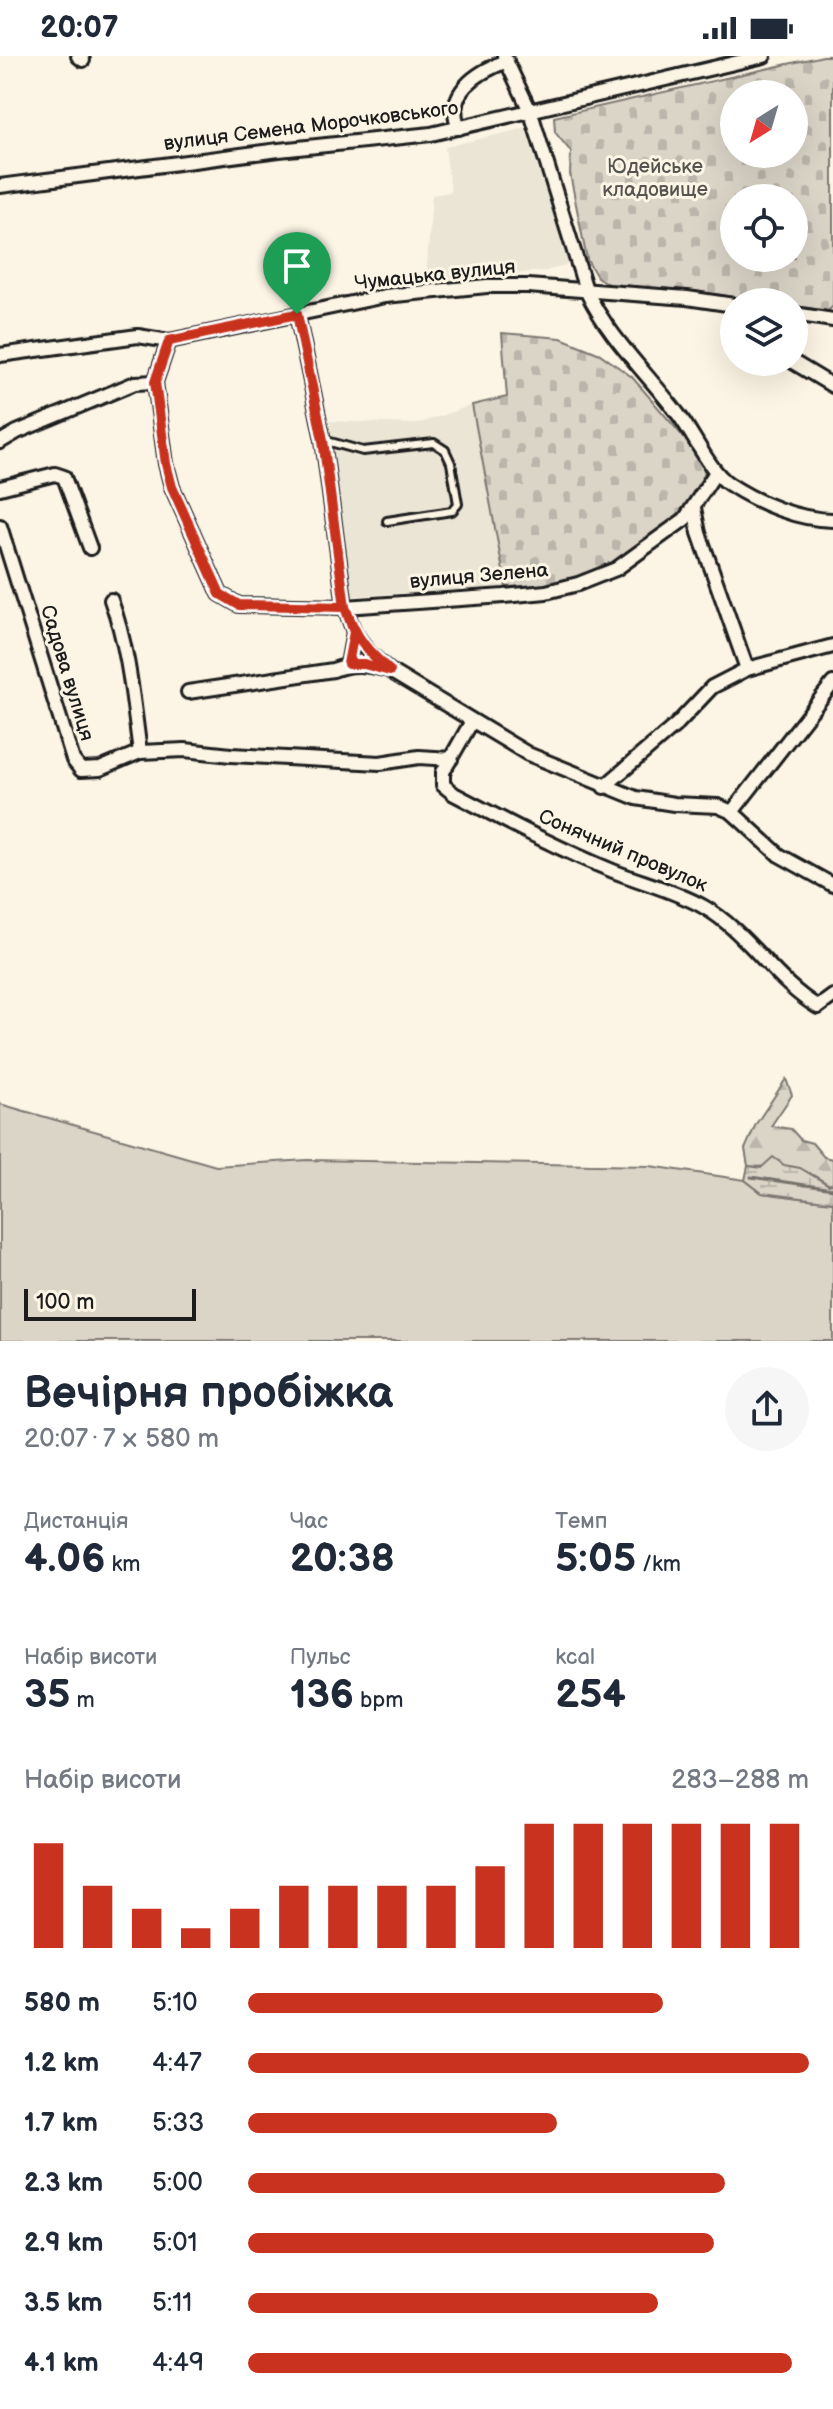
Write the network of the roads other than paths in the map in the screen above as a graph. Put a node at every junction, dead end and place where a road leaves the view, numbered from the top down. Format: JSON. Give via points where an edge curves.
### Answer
{"nodes":[{"id":1,"x":764,"y":56,"type":"edge"},
{"id":2,"x":505,"y":59,"type":"edge"},
{"id":3,"x":531,"y":113,"type":"junction"},
{"id":4,"x":459,"y":128,"type":"junction"},
{"id":5,"x":0,"y":186,"type":"edge"},
{"id":6,"x":586,"y":290,"type":"junction"},
{"id":7,"x":720,"y":303,"type":"edge"},
{"id":8,"x":297,"y":314,"type":"junction"},
{"id":9,"x":808,"y":316,"type":"edge"},
{"id":10,"x":833,"y":320,"type":"edge"},
{"id":11,"x":169,"y":341,"type":"junction"},
{"id":12,"x":0,"y":355,"type":"edge"},
{"id":13,"x":808,"y":371,"type":"edge"},
{"id":14,"x":155,"y":382,"type":"junction"},
{"id":15,"x":833,"y":386,"type":"edge"},
{"id":16,"x":323,"y":440,"type":"junction"},
{"id":17,"x":0,"y":442,"type":"edge"},
{"id":18,"x":716,"y":472,"type":"junction"},
{"id":19,"x":0,"y":488,"type":"edge"},
{"id":20,"x":694,"y":508,"type":"junction"},
{"id":21,"x":833,"y":520,"type":"edge"},
{"id":22,"x":387,"y":521,"type":"dead end"},
{"id":23,"x":0,"y":526,"type":"edge"},
{"id":24,"x":90,"y":548,"type":"dead end"},
{"id":25,"x":111,"y":600,"type":"dead end"},
{"id":26,"x":345,"y":607,"type":"junction"},
{"id":27,"x":354,"y":632,"type":"junction"},
{"id":28,"x":833,"y":646,"type":"edge"},
{"id":29,"x":348,"y":664,"type":"junction"},
{"id":30,"x":747,"y":669,"type":"junction"},
{"id":31,"x":390,"y":671,"type":"junction"},
{"id":32,"x":833,"y":683,"type":"edge"},
{"id":33,"x":188,"y":692,"type":"dead end"},
{"id":34,"x":472,"y":721,"type":"junction"},
{"id":35,"x":140,"y":752,"type":"junction"},
{"id":36,"x":451,"y":759,"type":"junction"},
{"id":37,"x":604,"y":787,"type":"junction"},
{"id":38,"x":732,"y":812,"type":"junction"},
{"id":39,"x":833,"y":885,"type":"edge"},
{"id":40,"x":833,"y":996,"type":"edge"}],
"edges":[{"from":1,"to":3,"type":"street","name":"вулиця Семена Морочковського"},
{"from":2,"to":3,"type":"street"},
{"from":2,"to":4,"type":"street","via":[[472,79],[454,106]]},
{"from":3,"to":4,"type":"street","name":"вулиця Семена Морочковського"},
{"from":3,"to":6,"type":"street"},
{"from":4,"to":5,"type":"street","name":"вулиця Семена Морочковського"},
{"from":6,"to":7,"type":"street","name":"Чумацька вулиця"},
{"from":6,"to":8,"type":"street","name":"Чумацька вулиця","via":[[487,286],[385,296]]},
{"from":6,"to":18,"type":"street"},
{"from":8,"to":11,"type":"street","name":"Чумацька вулиця"},
{"from":8,"to":16,"type":"street"},
{"from":9,"to":10,"type":"street"},
{"from":11,"to":12,"type":"street","name":"Чумацька вулиця","via":[[138,336]]},
{"from":11,"to":14,"type":"street"},
{"from":13,"to":15,"type":"street"},
{"from":14,"to":17,"type":"street","via":[[135,383]]},
{"from":14,"to":26,"type":"street","name":"вулиця Зелена","via":[[172,487],[220,594],[239,605]]},
{"from":16,"to":22,"type":"lane","via":[[363,451],[434,443],[445,450],[458,504],[452,511]]},
{"from":16,"to":26,"type":"street"},
{"from":18,"to":20,"type":"street","name":"вулиця Зелена"},
{"from":18,"to":21,"type":"street","via":[[793,514]]},
{"from":19,"to":24,"type":"street","via":[[55,474],[64,477]]},
{"from":20,"to":26,"type":"street","name":"вулиця Зелена","via":[[661,539],[616,569],[578,584],[546,592]]},
{"from":20,"to":30,"type":"street"},
{"from":23,"to":35,"type":"street","name":"Садова вулиця","via":[[73,760],[81,770],[100,769]]},
{"from":25,"to":35,"type":"street","via":[[129,668]]},
{"from":26,"to":27,"type":"street"},
{"from":27,"to":29,"type":"street"},
{"from":27,"to":31,"type":"street"},
{"from":28,"to":30,"type":"street"},
{"from":29,"to":31,"type":"street"},
{"from":29,"to":33,"type":"street"},
{"from":30,"to":37,"type":"street","via":[[712,687]]},
{"from":31,"to":34,"type":"street"},
{"from":32,"to":38,"type":"street"},
{"from":34,"to":36,"type":"street"},
{"from":34,"to":37,"type":"street","via":[[528,754]]},
{"from":35,"to":36,"type":"street","via":[[185,750],[380,763]]},
{"from":36,"to":40,"type":"street","name":"Сонячний провулок","via":[[443,785],[454,794],[541,839],[705,907],[799,995],[818,1007]]},
{"from":37,"to":38,"type":"street","via":[[636,798]]},
{"from":38,"to":39,"type":"street","via":[[779,855]]}]}
